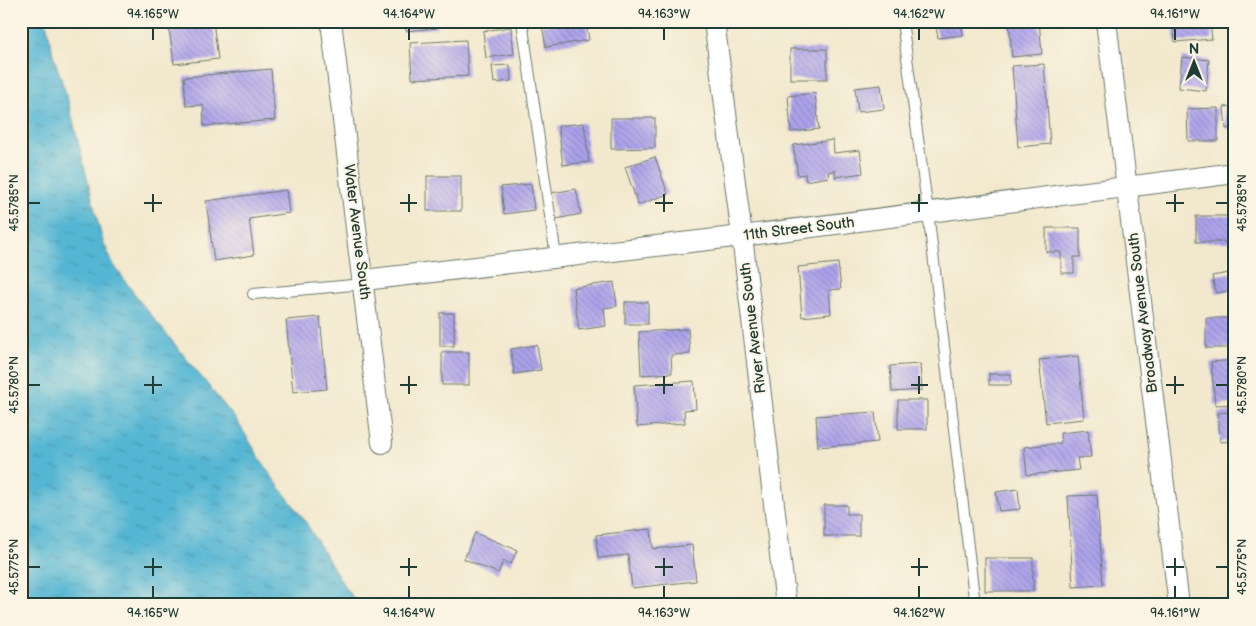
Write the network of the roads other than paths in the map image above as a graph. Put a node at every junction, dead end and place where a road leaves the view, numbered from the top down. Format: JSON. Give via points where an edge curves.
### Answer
{"nodes":[{"id":1,"x":331,"y":21,"type":"edge"},
{"id":2,"x":522,"y":21,"type":"edge"},
{"id":3,"x":714,"y":21,"type":"edge"},
{"id":4,"x":902,"y":21,"type":"edge"},
{"id":5,"x":1106,"y":21,"type":"edge"},
{"id":6,"x":1235,"y":173,"type":"edge"},
{"id":7,"x":1127,"y":186,"type":"junction"},
{"id":8,"x":928,"y":212,"type":"junction"},
{"id":9,"x":742,"y":236,"type":"junction"},
{"id":10,"x":556,"y":257,"type":"junction"},
{"id":11,"x":364,"y":282,"type":"junction"},
{"id":12,"x":253,"y":294,"type":"dead end"},
{"id":13,"x":382,"y":443,"type":"dead end"},
{"id":14,"x":786,"y":605,"type":"edge"},
{"id":15,"x":975,"y":605,"type":"edge"},
{"id":16,"x":1179,"y":605,"type":"edge"}],
"edges":[{"from":1,"to":11,"type":"street","name":"Water Avenue South"},
{"from":2,"to":10,"type":"lane"},
{"from":3,"to":9,"type":"street","name":"River Avenue South"},
{"from":4,"to":8,"type":"lane"},
{"from":5,"to":7,"type":"street","name":"Broadway Avenue South"},
{"from":6,"to":7,"type":"street","name":"11th Street South"},
{"from":7,"to":8,"type":"street","name":"11th Street South"},
{"from":7,"to":16,"type":"street","name":"Broadway Avenue South"},
{"from":8,"to":9,"type":"street","name":"11th Street South"},
{"from":8,"to":15,"type":"lane"},
{"from":9,"to":10,"type":"street","name":"11th Street South"},
{"from":9,"to":14,"type":"street","name":"River Avenue South"},
{"from":10,"to":11,"type":"street","name":"11th Street South"},
{"from":11,"to":12,"type":"lane"},
{"from":11,"to":13,"type":"street","name":"Water Avenue South"}]}
